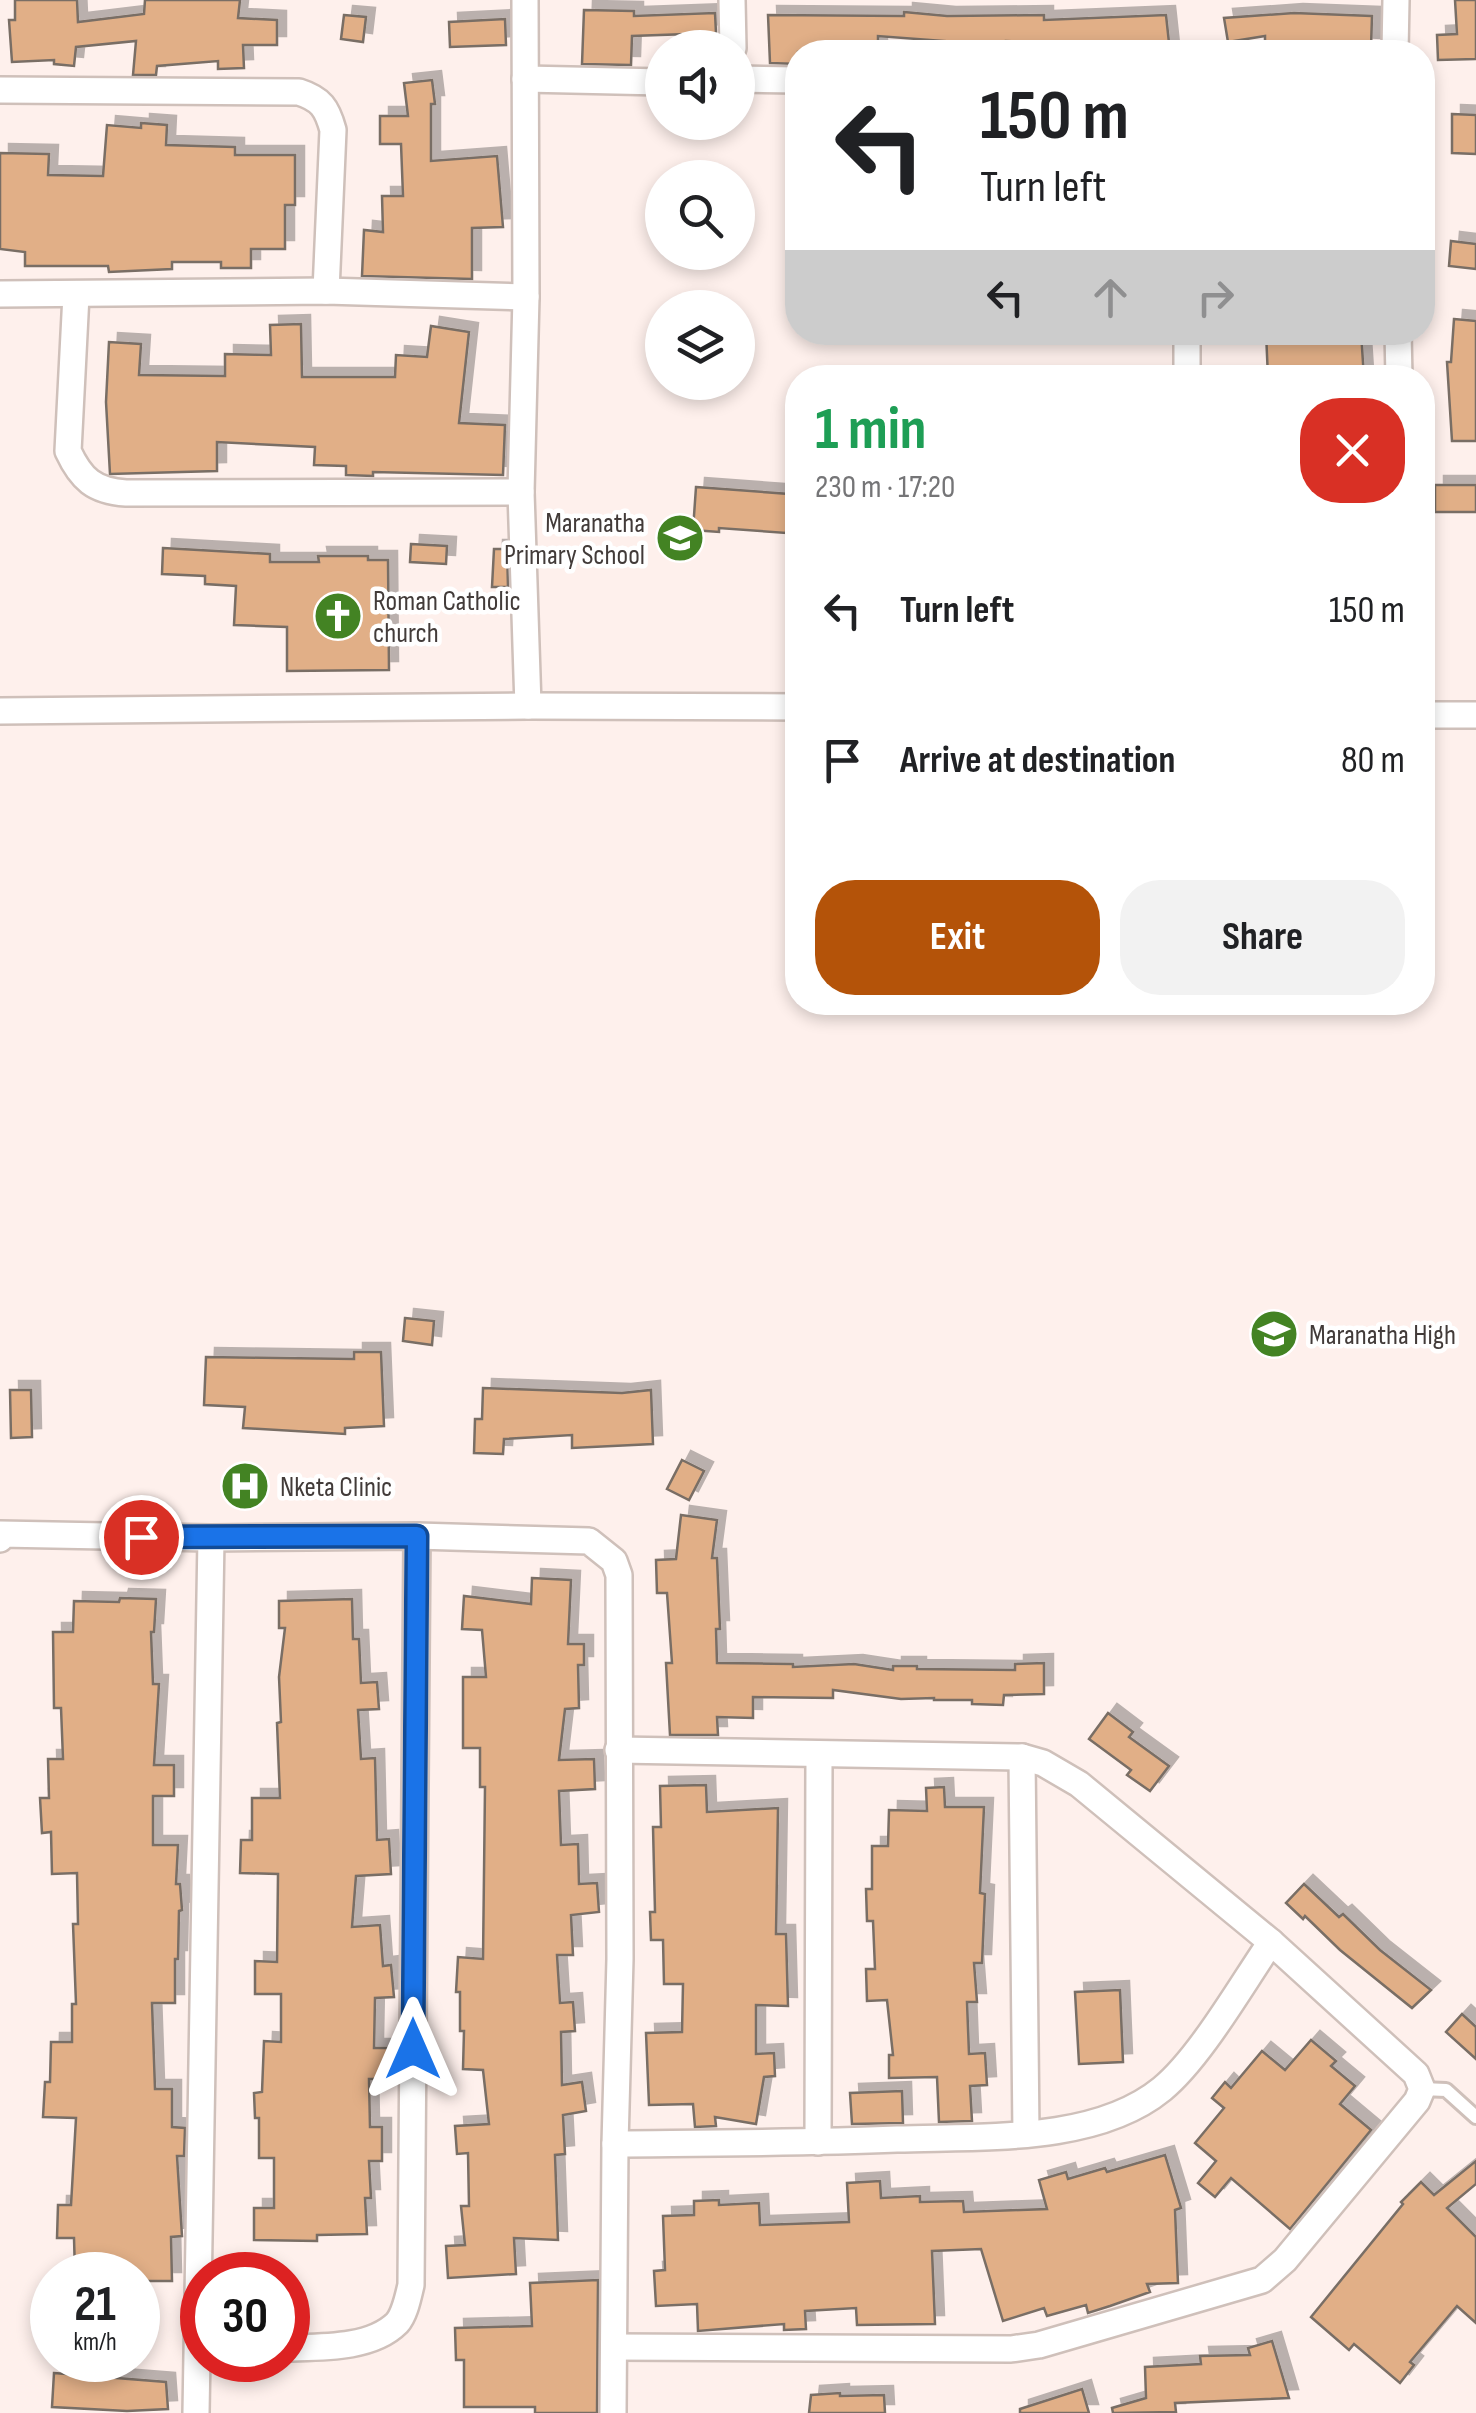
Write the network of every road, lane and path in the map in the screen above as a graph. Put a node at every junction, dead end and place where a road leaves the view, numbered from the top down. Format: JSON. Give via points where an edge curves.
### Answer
{"nodes":[{"id":1,"x":525,"y":0,"type":"edge"},
{"id":2,"x":732,"y":0,"type":"edge"},
{"id":3,"x":1396,"y":0,"type":"edge"},
{"id":4,"x":733,"y":30,"type":"edge"},
{"id":5,"x":1395,"y":40,"type":"edge"},
{"id":6,"x":524,"y":79,"type":"junction"},
{"id":7,"x":755,"y":79,"type":"edge"},
{"id":8,"x":785,"y":80,"type":"edge"},
{"id":9,"x":645,"y":82,"type":"edge"},
{"id":10,"x":0,"y":90,"type":"edge"},
{"id":11,"x":326,"y":291,"type":"junction"},
{"id":12,"x":0,"y":294,"type":"edge"},
{"id":13,"x":76,"y":295,"type":"junction"},
{"id":14,"x":526,"y":297,"type":"junction"},
{"id":15,"x":521,"y":492,"type":"junction"},
{"id":16,"x":528,"y":706,"type":"junction"},
{"id":17,"x":785,"y":708,"type":"edge"},
{"id":18,"x":0,"y":710,"type":"edge"},
{"id":19,"x":1435,"y":715,"type":"edge"},
{"id":20,"x":1476,"y":715,"type":"edge"},
{"id":21,"x":417,"y":1536,"type":"junction"},
{"id":22,"x":0,"y":1538,"type":"edge"},
{"id":23,"x":211,"y":1538,"type":"junction"},
{"id":24,"x":618,"y":1750,"type":"junction"},
{"id":25,"x":819,"y":1756,"type":"junction"},
{"id":26,"x":1022,"y":1757,"type":"junction"},
{"id":27,"x":1271,"y":1942,"type":"junction"},
{"id":28,"x":1422,"y":2089,"type":"junction"},
{"id":29,"x":1476,"y":2116,"type":"edge"},
{"id":30,"x":1026,"y":2134,"type":"junction"},
{"id":31,"x":818,"y":2142,"type":"junction"},
{"id":32,"x":615,"y":2144,"type":"junction"},
{"id":33,"x":202,"y":2252,"type":"edge"},
{"id":34,"x":310,"y":2347,"type":"edge"},
{"id":35,"x":614,"y":2347,"type":"junction"},
{"id":36,"x":198,"y":2382,"type":"edge"},
{"id":37,"x":196,"y":2413,"type":"edge"},
{"id":38,"x":613,"y":2413,"type":"edge"}],
"edges":[{"from":1,"to":6,"type":"street"},
{"from":2,"to":4,"type":"street"},
{"from":3,"to":5,"type":"street"},
{"from":6,"to":9,"type":"street"},
{"from":6,"to":14,"type":"street"},
{"from":7,"to":8,"type":"street"},
{"from":10,"to":11,"type":"street","via":[[314,96],[327,108],[332,130]]},
{"from":11,"to":13,"type":"street"},
{"from":11,"to":14,"type":"street"},
{"from":12,"to":13,"type":"street"},
{"from":13,"to":15,"type":"street","via":[[68,451],[90,485],[126,493]]},
{"from":14,"to":15,"type":"street"},
{"from":15,"to":16,"type":"street"},
{"from":16,"to":17,"type":"street"},
{"from":16,"to":18,"type":"street"},
{"from":19,"to":20,"type":"street"},
{"from":21,"to":23,"type":"street"},
{"from":21,"to":24,"type":"street","via":[[589,1541],[614,1560]]},
{"from":21,"to":34,"type":"street","via":[[412,2285],[398,2322],[377,2335]]},
{"from":22,"to":23,"type":"street"},
{"from":23,"to":33,"type":"street"},
{"from":24,"to":25,"type":"street"},
{"from":24,"to":32,"type":"street"},
{"from":25,"to":26,"type":"street"},
{"from":25,"to":31,"type":"street"},
{"from":26,"to":27,"type":"street","via":[[1079,1784]]},
{"from":26,"to":30,"type":"street"},
{"from":27,"to":28,"type":"street","via":[[1416,2074]]},
{"from":27,"to":30,"type":"street","via":[[1161,2090],[1108,2117]]},
{"from":28,"to":29,"type":"lane","via":[[1446,2090]]},
{"from":28,"to":35,"type":"street","via":[[1285,2260],[1248,2286],[1010,2349]]},
{"from":30,"to":31,"type":"street"},
{"from":31,"to":32,"type":"street"},
{"from":32,"to":35,"type":"street"},
{"from":35,"to":38,"type":"street"},
{"from":36,"to":37,"type":"street"}]}
